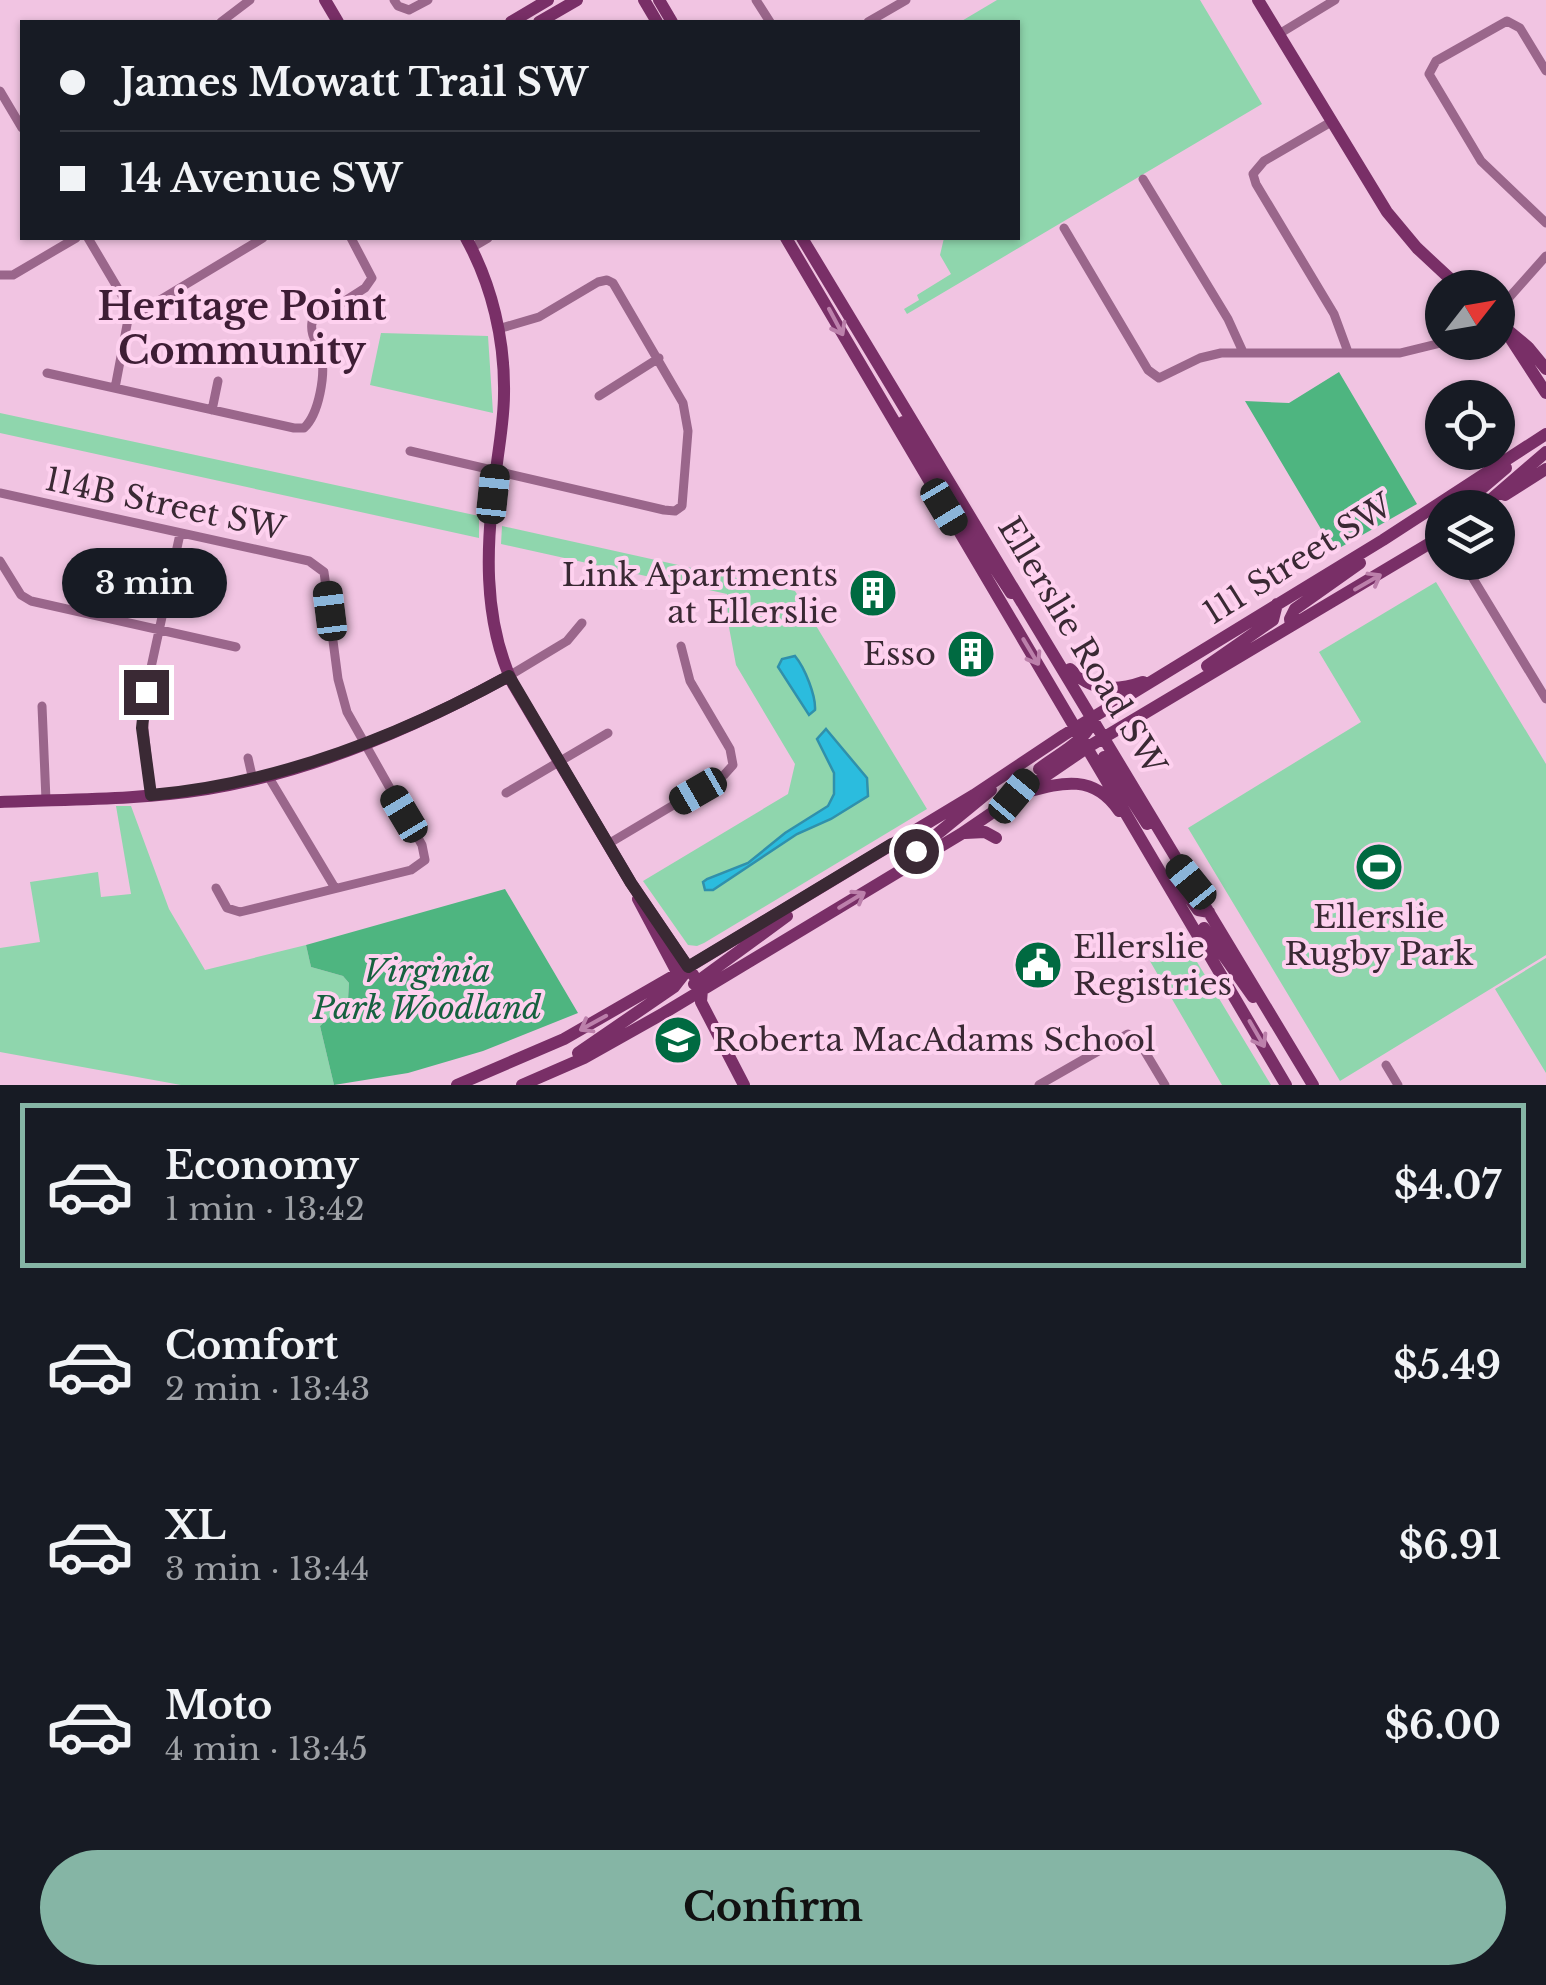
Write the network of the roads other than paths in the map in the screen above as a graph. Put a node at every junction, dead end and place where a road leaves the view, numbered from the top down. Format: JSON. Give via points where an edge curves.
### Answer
{"nodes":[{"id":1,"x":250,"y":0,"type":"edge"},
{"id":2,"x":394,"y":0,"type":"edge"},
{"id":3,"x":428,"y":0,"type":"edge"},
{"id":4,"x":548,"y":0,"type":"edge"},
{"id":5,"x":577,"y":0,"type":"edge"},
{"id":6,"x":906,"y":0,"type":"edge"},
{"id":7,"x":1258,"y":0,"type":"edge"},
{"id":8,"x":1335,"y":0,"type":"edge"},
{"id":9,"x":224,"y":20,"type":"edge"},
{"id":10,"x":514,"y":20,"type":"edge"},
{"id":11,"x":543,"y":20,"type":"edge"},
{"id":12,"x":870,"y":20,"type":"edge"},
{"id":13,"x":1279,"y":34,"type":"junction"},
{"id":14,"x":1546,"y":71,"type":"edge"},
{"id":15,"x":0,"y":91,"type":"edge"},
{"id":16,"x":1331,"y":122,"type":"junction"},
{"id":17,"x":20,"y":125,"type":"edge"},
{"id":18,"x":1143,"y":179,"type":"dead end"},
{"id":19,"x":1546,"y":223,"type":"edge"},
{"id":20,"x":1064,"y":228,"type":"dead end"},
{"id":21,"x":73,"y":240,"type":"edge"},
{"id":22,"x":89,"y":240,"type":"edge"},
{"id":23,"x":260,"y":240,"type":"edge"},
{"id":24,"x":353,"y":240,"type":"edge"},
{"id":25,"x":787,"y":240,"type":"edge"},
{"id":26,"x":803,"y":240,"type":"edge"},
{"id":27,"x":468,"y":243,"type":"edge"},
{"id":28,"x":1546,"y":256,"type":"edge"},
{"id":29,"x":1442,"y":270,"type":"edge"},
{"id":30,"x":0,"y":274,"type":"edge"},
{"id":31,"x":1515,"y":291,"type":"edge"},
{"id":32,"x":130,"y":318,"type":"junction"},
{"id":33,"x":498,"y":329,"type":"junction"},
{"id":34,"x":1515,"y":337,"type":"edge"},
{"id":35,"x":1515,"y":347,"type":"edge"},
{"id":36,"x":1425,"y":348,"type":"edge"},
{"id":37,"x":1242,"y":352,"type":"junction"},
{"id":38,"x":1348,"y":352,"type":"junction"},
{"id":39,"x":659,"y":358,"type":"junction"},
{"id":40,"x":861,"y":369,"type":"junction"},
{"id":41,"x":1546,"y":369,"type":"edge"},
{"id":42,"x":47,"y":373,"type":"dead end"},
{"id":43,"x":218,"y":381,"type":"dead end"},
{"id":44,"x":114,"y":388,"type":"junction"},
{"id":45,"x":1546,"y":393,"type":"edge"},
{"id":46,"x":599,"y":396,"type":"dead end"},
{"id":47,"x":212,"y":410,"type":"junction"},
{"id":48,"x":1546,"y":434,"type":"edge"},
{"id":49,"x":410,"y":450,"type":"dead end"},
{"id":50,"x":1521,"y":450,"type":"junction"},
{"id":51,"x":1546,"y":452,"type":"edge"},
{"id":52,"x":1546,"y":468,"type":"edge"},
{"id":53,"x":496,"y":473,"type":"junction"},
{"id":54,"x":1461,"y":490,"type":"edge"},
{"id":55,"x":1480,"y":490,"type":"edge"},
{"id":56,"x":1504,"y":490,"type":"edge"},
{"id":57,"x":1512,"y":490,"type":"edge"},
{"id":58,"x":957,"y":492,"type":"junction"},
{"id":59,"x":0,"y":493,"type":"edge"},
{"id":60,"x":936,"y":493,"type":"junction"},
{"id":61,"x":1425,"y":514,"type":"edge"},
{"id":62,"x":1398,"y":531,"type":"junction"},
{"id":63,"x":180,"y":534,"type":"junction"},
{"id":64,"x":1425,"y":543,"type":"edge"},
{"id":65,"x":0,"y":562,"type":"edge"},
{"id":66,"x":1475,"y":580,"type":"edge"},
{"id":67,"x":1277,"y":604,"type":"junction"},
{"id":68,"x":1036,"y":621,"type":"junction"},
{"id":69,"x":582,"y":623,"type":"dead end"},
{"id":70,"x":1291,"y":626,"type":"junction"},
{"id":71,"x":159,"y":629,"type":"junction"},
{"id":72,"x":1047,"y":640,"type":"junction"},
{"id":73,"x":681,"y":646,"type":"dead end"},
{"id":74,"x":236,"y":647,"type":"dead end"},
{"id":75,"x":1168,"y":672,"type":"junction"},
{"id":76,"x":509,"y":676,"type":"junction"},
{"id":77,"x":1174,"y":694,"type":"junction"},
{"id":78,"x":1546,"y":699,"type":"edge"},
{"id":79,"x":42,"y":706,"type":"dead end"},
{"id":80,"x":1093,"y":717,"type":"junction"},
{"id":81,"x":1126,"y":724,"type":"junction"},
{"id":82,"x":608,"y":732,"type":"dead end"},
{"id":83,"x":1088,"y":737,"type":"junction"},
{"id":84,"x":362,"y":744,"type":"junction"},
{"id":85,"x":248,"y":758,"type":"dead end"},
{"id":86,"x":559,"y":762,"type":"junction"},
{"id":87,"x":1006,"y":773,"type":"junction"},
{"id":88,"x":268,"y":776,"type":"junction"},
{"id":89,"x":253,"y":780,"type":"junction"},
{"id":90,"x":506,"y":793,"type":"dead end"},
{"id":91,"x":151,"y":795,"type":"junction"},
{"id":92,"x":1014,"y":796,"type":"junction"},
{"id":93,"x":46,"y":800,"type":"junction"},
{"id":94,"x":0,"y":802,"type":"edge"},
{"id":95,"x":1002,"y":805,"type":"junction"},
{"id":96,"x":961,"y":834,"type":"junction"},
{"id":97,"x":1145,"y":841,"type":"junction"},
{"id":98,"x":608,"y":844,"type":"junction"},
{"id":99,"x":892,"y":844,"type":"junction"},
{"id":100,"x":921,"y":858,"type":"junction"},
{"id":101,"x":1191,"y":882,"type":"junction"},
{"id":102,"x":216,"y":888,"type":"dead end"},
{"id":103,"x":334,"y":888,"type":"junction"},
{"id":104,"x":815,"y":891,"type":"junction"},
{"id":105,"x":1209,"y":912,"type":"junction"},
{"id":106,"x":1193,"y":923,"type":"junction"},
{"id":107,"x":682,"y":974,"type":"junction"},
{"id":108,"x":698,"y":992,"type":"junction"},
{"id":109,"x":1274,"y":1019,"type":"junction"},
{"id":110,"x":1386,"y":1066,"type":"dead end"},
{"id":111,"x":550,"y":1073,"type":"junction"},
{"id":112,"x":1044,"y":1084,"type":"edge"},
{"id":113,"x":457,"y":1085,"type":"edge"},
{"id":114,"x":522,"y":1085,"type":"edge"},
{"id":115,"x":744,"y":1085,"type":"edge"},
{"id":116,"x":1165,"y":1085,"type":"edge"},
{"id":117,"x":1286,"y":1085,"type":"edge"},
{"id":118,"x":1313,"y":1085,"type":"edge"},
{"id":119,"x":1398,"y":1085,"type":"edge"}],
"edges":[{"from":1,"to":9,"type":"street"},
{"from":2,"to":3,"type":"street","via":[[409,10]]},
{"from":4,"to":10,"type":"main road"},
{"from":5,"to":11,"type":"main road"},
{"from":6,"to":12,"type":"street"},
{"from":7,"to":13,"type":"main road"},
{"from":8,"to":13,"type":"street"},
{"from":13,"to":16,"type":"main road"},
{"from":14,"to":19,"type":"street","via":[[1520,28],[1507,20],[1436,61],[1428,74],[1481,160]]},
{"from":15,"to":17,"type":"street"},
{"from":16,"to":29,"type":"main road","via":[[1393,220]]},
{"from":16,"to":38,"type":"street","via":[[1253,174],[1334,314]]},
{"from":18,"to":37,"type":"street"},
{"from":20,"to":37,"type":"street","via":[[1154,375]]},
{"from":21,"to":30,"type":"street","via":[[13,275]]},
{"from":22,"to":32,"type":"street"},
{"from":23,"to":32,"type":"street"},
{"from":24,"to":47,"type":"street","via":[[372,278],[312,322],[322,370],[306,426]]},
{"from":25,"to":40,"type":"main road","name":"Ellerslie Road SW","one_way":true},
{"from":26,"to":58,"type":"main road","name":"Ellerslie Road SW"},
{"from":27,"to":33,"type":"main road"},
{"from":28,"to":31,"type":"street"},
{"from":32,"to":44,"type":"street"},
{"from":33,"to":39,"type":"street","via":[[534,320],[607,280]]},
{"from":33,"to":53,"type":"main road","via":[[504,394]]},
{"from":34,"to":41,"type":"main road"},
{"from":35,"to":45,"type":"main road"},
{"from":36,"to":38,"type":"street"},
{"from":37,"to":38,"type":"street"},
{"from":39,"to":46,"type":"street"},
{"from":39,"to":53,"type":"street","via":[[688,424],[685,499],[675,511]]},
{"from":40,"to":58,"type":"main road","via":[[938,479]]},
{"from":40,"to":60,"type":"main road","name":"Ellerslie Road SW"},
{"from":42,"to":44,"type":"street"},
{"from":43,"to":47,"type":"street"},
{"from":44,"to":47,"type":"street"},
{"from":48,"to":50,"type":"main road","name":"111 Street SW"},
{"from":49,"to":53,"type":"street"},
{"from":50,"to":54,"type":"main road","name":"111 Street SW"},
{"from":50,"to":55,"type":"main road"},
{"from":51,"to":56,"type":"main road"},
{"from":52,"to":57,"type":"main road"},
{"from":53,"to":76,"type":"main road","via":[[490,602]]},
{"from":58,"to":68,"type":"main road","name":"Ellerslie Road SW"},
{"from":59,"to":63,"type":"street","name":"114B Street SW"},
{"from":60,"to":68,"type":"main road","via":[[948,497],[1002,582]]},
{"from":60,"to":83,"type":"main road","name":"Ellerslie Road SW","one_way":true},
{"from":61,"to":62,"type":"main road","name":"111 Street SW"},
{"from":62,"to":67,"type":"main road","name":"111 Street SW"},
{"from":62,"to":70,"type":"main road","via":[[1298,607]]},
{"from":63,"to":71,"type":"street"},
{"from":63,"to":84,"type":"street","name":"114B Street SW","via":[[319,565],[340,690]]},
{"from":70,"to":64,"type":"main road","name":"111 Street SW","one_way":true},
{"from":65,"to":71,"type":"street","via":[[31,600]]},
{"from":66,"to":78,"type":"street"},
{"from":67,"to":75,"type":"main road","name":"111 Street SW"},
{"from":67,"to":77,"type":"main road","via":[[1272,620]]},
{"from":68,"to":72,"type":"main road","name":"Ellerslie Road SW"},
{"from":69,"to":76,"type":"street","via":[[567,642]]},
{"from":70,"to":77,"type":"main road","name":"111 Street SW"},
{"from":71,"to":74,"type":"street"},
{"from":71,"to":91,"type":"street","via":[[142,719]]},
{"from":72,"to":75,"type":"main road","via":[[1074,673],[1104,689]]},
{"from":72,"to":80,"type":"main road","name":"Ellerslie Road SW"},
{"from":73,"to":98,"type":"street","via":[[687,674],[734,765]]},
{"from":75,"to":80,"type":"main road","name":"111 Street SW"},
{"from":76,"to":84,"type":"main road"},
{"from":76,"to":86,"type":"main road"},
{"from":77,"to":81,"type":"main road","name":"111 Street SW"},
{"from":79,"to":93,"type":"street"},
{"from":80,"to":83,"type":"main road","name":"Ellerslie Road SW"},
{"from":80,"to":83,"type":"main road","name":"111 Street SW"},
{"from":81,"to":83,"type":"main road","name":"111 Street SW"},
{"from":81,"to":101,"type":"main road","via":[[1116,746]]},
{"from":82,"to":86,"type":"street"},
{"from":83,"to":87,"type":"main road"},
{"from":83,"to":92,"type":"main road"},
{"from":83,"to":97,"type":"main road","name":"Ellerslie Road SW"},
{"from":83,"to":101,"type":"main road","name":"Ellerslie Road SW"},
{"from":84,"to":88,"type":"main road"},
{"from":84,"to":103,"type":"street","via":[[425,860],[411,870]]},
{"from":85,"to":89,"type":"street"},
{"from":86,"to":90,"type":"street"},
{"from":86,"to":98,"type":"main road"},
{"from":87,"to":99,"type":"main road"},
{"from":87,"to":100,"type":"main road","via":[[930,840]]},
{"from":88,"to":89,"type":"main road"},
{"from":88,"to":103,"type":"street"},
{"from":89,"to":91,"type":"main road"},
{"from":91,"to":93,"type":"main road"},
{"from":92,"to":95,"type":"main road"},
{"from":92,"to":97,"type":"main road","via":[[1086,784],[1106,796]]},
{"from":93,"to":94,"type":"main road"},
{"from":95,"to":96,"type":"main road"},
{"from":95,"to":96,"type":"main road","via":[[996,838]]},
{"from":96,"to":100,"type":"main road"},
{"from":97,"to":105,"type":"main road","via":[[1198,910]]},
{"from":97,"to":106,"type":"main road","name":"Ellerslie Road SW"},
{"from":98,"to":107,"type":"main road"},
{"from":99,"to":100,"type":"main road","via":[[910,847]]},
{"from":99,"to":104,"type":"main road"},
{"from":108,"to":100,"type":"main road","one_way":true},
{"from":101,"to":105,"type":"main road","name":"Ellerslie Road SW"},
{"from":102,"to":103,"type":"street","via":[[227,908],[240,912]]},
{"from":104,"to":107,"type":"main road"},
{"from":104,"to":108,"type":"main road"},
{"from":105,"to":109,"type":"main road","name":"Ellerslie Road SW"},
{"from":106,"to":109,"type":"main road","via":[[1207,931]]},
{"from":106,"to":117,"type":"main road","name":"Ellerslie Road SW","one_way":true},
{"from":107,"to":108,"type":"main road"},
{"from":107,"to":111,"type":"main road"},
{"from":107,"to":113,"type":"main road","one_way":true,"via":[[564,1038]]},
{"from":108,"to":111,"type":"main road"},
{"from":108,"to":115,"type":"main road"},
{"from":109,"to":118,"type":"main road","name":"Ellerslie Road SW"},
{"from":110,"to":119,"type":"street"},
{"from":111,"to":114,"type":"main road"},
{"from":112,"to":116,"type":"street","via":[[1128,1034]]}]}
